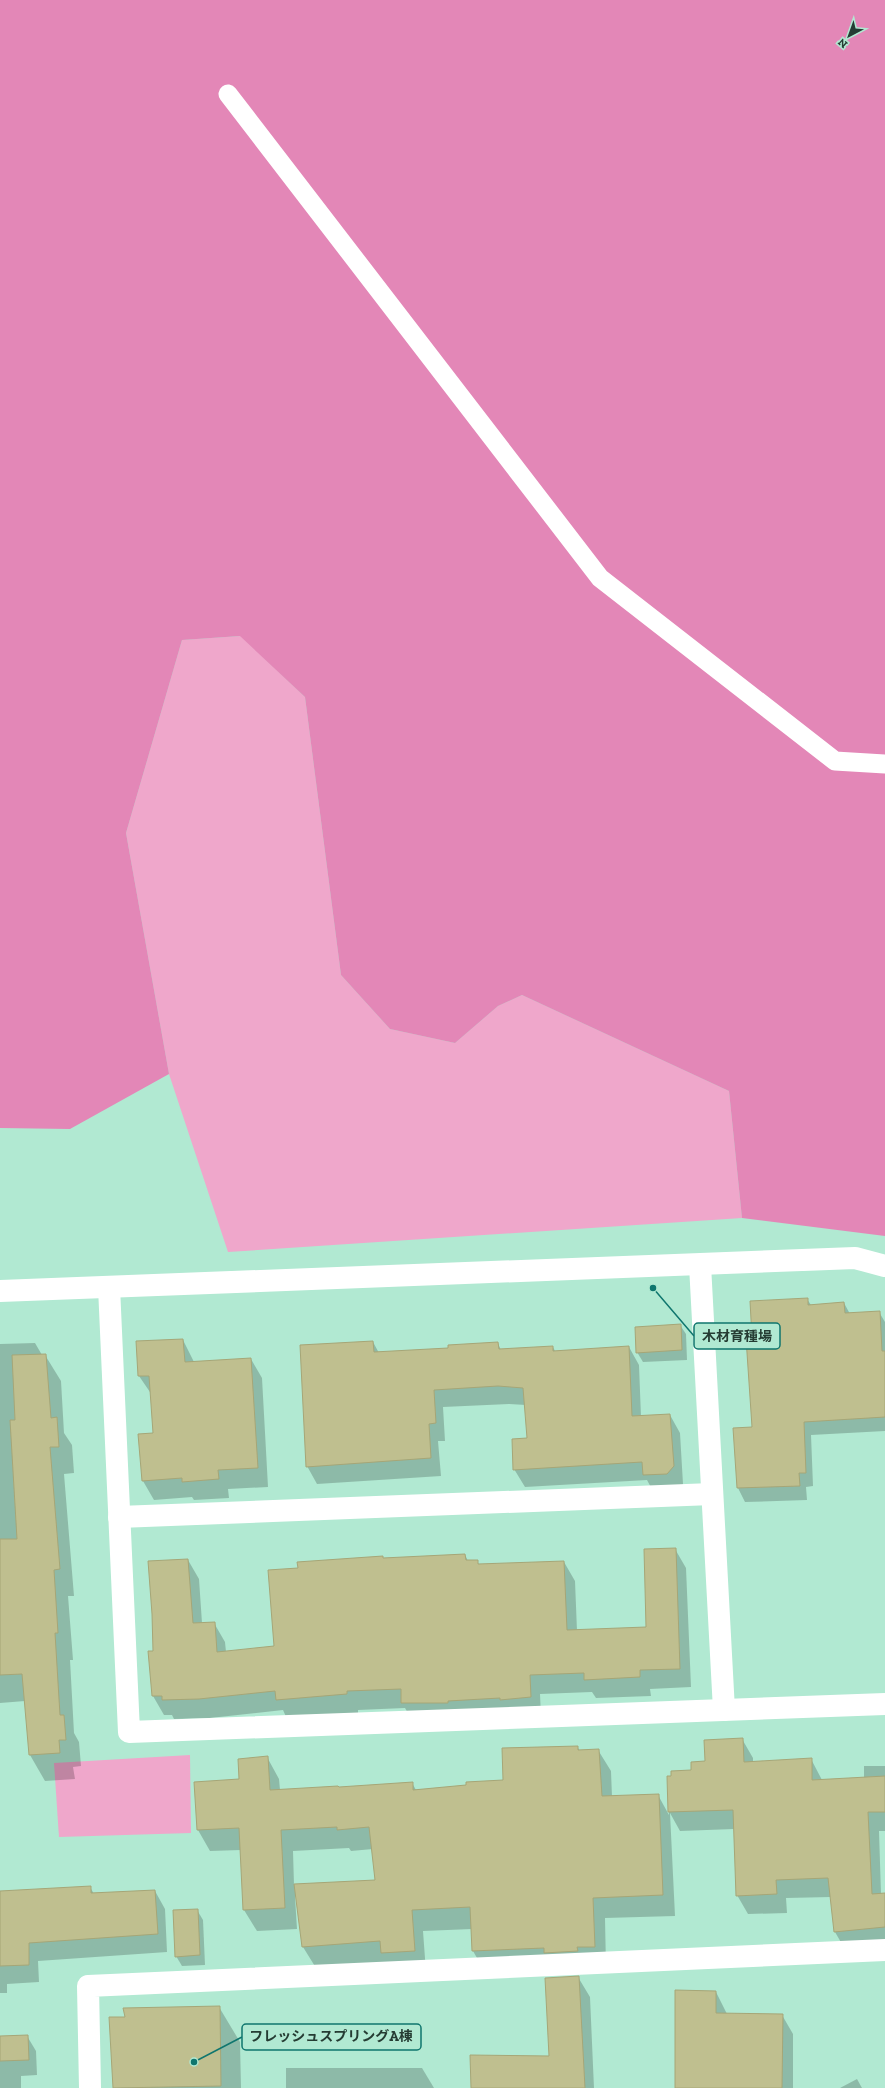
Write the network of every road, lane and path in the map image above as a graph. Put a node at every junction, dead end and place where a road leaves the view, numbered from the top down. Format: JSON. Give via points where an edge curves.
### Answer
{"nodes":[{"id":1,"x":228,"y":94,"type":"dead end"},
{"id":2,"x":885,"y":764,"type":"edge"},
{"id":3,"x":700,"y":1265,"type":"junction"},
{"id":4,"x":885,"y":1266,"type":"edge"},
{"id":5,"x":108,"y":1287,"type":"junction"},
{"id":6,"x":0,"y":1291,"type":"edge"},
{"id":7,"x":712,"y":1494,"type":"junction"},
{"id":8,"x":119,"y":1517,"type":"junction"},
{"id":9,"x":885,"y":1704,"type":"edge"},
{"id":10,"x":724,"y":1710,"type":"junction"},
{"id":11,"x":885,"y":1950,"type":"edge"},
{"id":12,"x":90,"y":2088,"type":"edge"}],
"edges":[{"from":1,"to":2,"type":"lane","via":[[600,578],[835,761]]},
{"from":3,"to":4,"type":"street","via":[[855,1258]]},
{"from":3,"to":5,"type":"street"},
{"from":3,"to":7,"type":"street"},
{"from":5,"to":6,"type":"street"},
{"from":5,"to":8,"type":"street"},
{"from":7,"to":8,"type":"street"},
{"from":7,"to":10,"type":"street"},
{"from":8,"to":10,"type":"street","via":[[129,1732]]},
{"from":9,"to":10,"type":"street"},
{"from":11,"to":12,"type":"street","via":[[88,1986]]}]}
